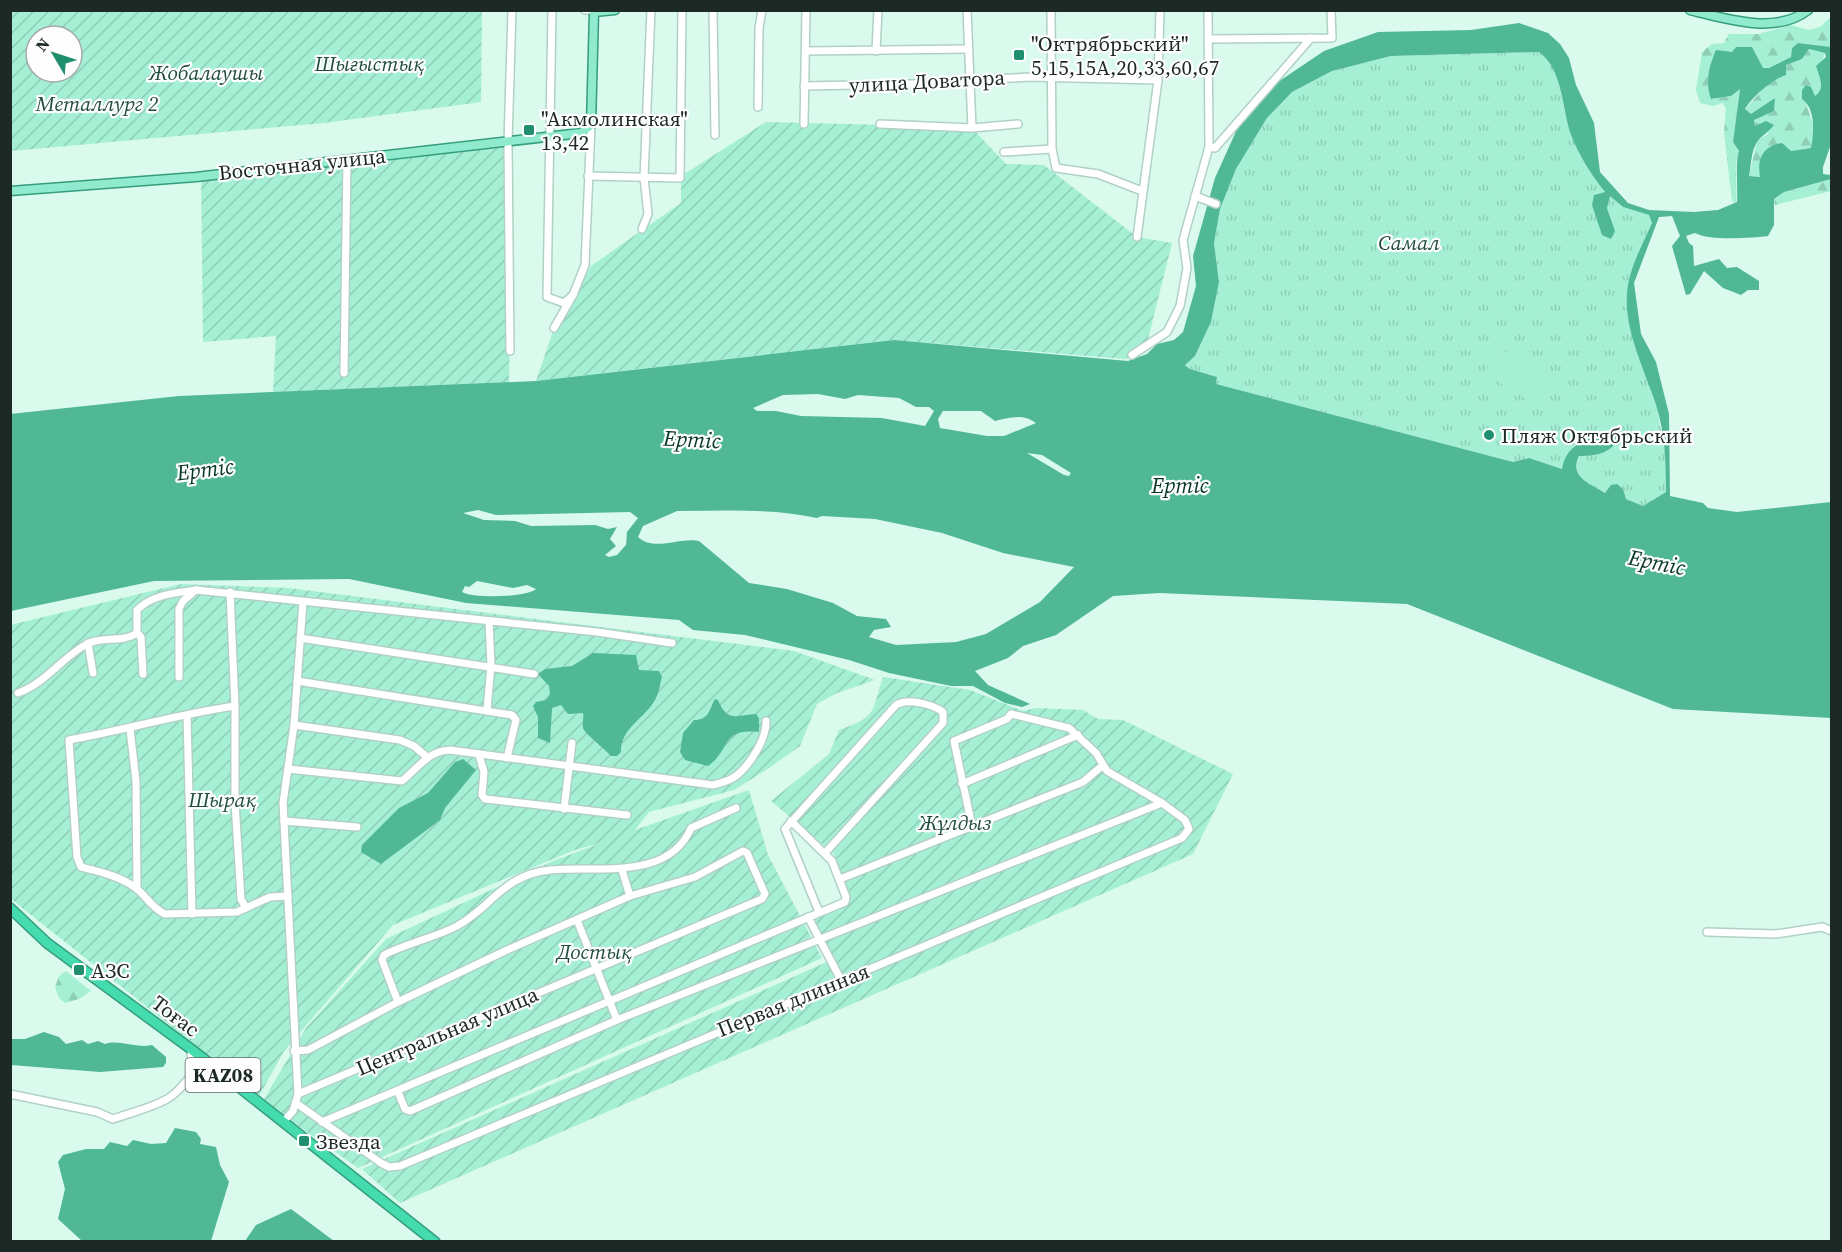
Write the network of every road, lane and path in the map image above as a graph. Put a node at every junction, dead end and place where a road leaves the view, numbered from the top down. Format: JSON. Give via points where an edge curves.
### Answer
{"nodes":[{"id":1,"x":512,"y":10,"type":"edge"},
{"id":2,"x":552,"y":10,"type":"edge"},
{"id":3,"x":615,"y":10,"type":"edge"},
{"id":4,"x":651,"y":10,"type":"edge"},
{"id":5,"x":682,"y":10,"type":"edge"},
{"id":6,"x":713,"y":10,"type":"edge"},
{"id":7,"x":762,"y":10,"type":"edge"},
{"id":8,"x":806,"y":10,"type":"edge"},
{"id":9,"x":878,"y":10,"type":"edge"},
{"id":10,"x":967,"y":10,"type":"edge"},
{"id":11,"x":1051,"y":10,"type":"edge"},
{"id":12,"x":1160,"y":10,"type":"edge"},
{"id":13,"x":1208,"y":10,"type":"edge"},
{"id":14,"x":1331,"y":10,"type":"edge"},
{"id":15,"x":1690,"y":10,"type":"edge"},
{"id":16,"x":1808,"y":10,"type":"edge"},
{"id":17,"x":591,"y":11,"type":"edge"},
{"id":18,"x":1311,"y":38,"type":"junction"},
{"id":19,"x":1208,"y":39,"type":"junction"},
{"id":20,"x":968,"y":49,"type":"junction"},
{"id":21,"x":806,"y":51,"type":"junction"},
{"id":22,"x":876,"y":51,"type":"junction"},
{"id":23,"x":1054,"y":77,"type":"junction"},
{"id":24,"x":970,"y":80,"type":"junction"},
{"id":25,"x":1158,"y":80,"type":"junction"},
{"id":26,"x":804,"y":86,"type":"junction"},
{"id":27,"x":758,"y":107,"type":"dead end"},
{"id":28,"x":804,"y":124,"type":"dead end"},
{"id":29,"x":880,"y":124,"type":"dead end"},
{"id":30,"x":1018,"y":124,"type":"dead end"},
{"id":31,"x":591,"y":125,"type":"junction"},
{"id":32,"x":972,"y":128,"type":"junction"},
{"id":33,"x":715,"y":135,"type":"dead end"},
{"id":34,"x":551,"y":138,"type":"junction"},
{"id":35,"x":508,"y":142,"type":"junction"},
{"id":36,"x":1209,"y":147,"type":"junction"},
{"id":37,"x":1052,"y":149,"type":"junction"},
{"id":38,"x":1004,"y":152,"type":"dead end"},
{"id":39,"x":347,"y":159,"type":"junction"},
{"id":40,"x":588,"y":177,"type":"junction"},
{"id":41,"x":644,"y":178,"type":"junction"},
{"id":42,"x":10,"y":191,"type":"edge"},
{"id":43,"x":1142,"y":191,"type":"junction"},
{"id":44,"x":1195,"y":196,"type":"junction"},
{"id":45,"x":1216,"y":204,"type":"dead end"},
{"id":46,"x":642,"y":229,"type":"dead end"},
{"id":47,"x":1137,"y":237,"type":"dead end"},
{"id":48,"x":573,"y":295,"type":"junction"},
{"id":49,"x":554,"y":328,"type":"dead end"},
{"id":50,"x":510,"y":351,"type":"dead end"},
{"id":51,"x":1131,"y":355,"type":"dead end"},
{"id":52,"x":344,"y":373,"type":"dead end"},
{"id":53,"x":196,"y":590,"type":"junction"},
{"id":54,"x":230,"y":592,"type":"junction"},
{"id":55,"x":303,"y":602,"type":"junction"},
{"id":56,"x":489,"y":621,"type":"junction"},
{"id":57,"x":137,"y":633,"type":"junction"},
{"id":58,"x":300,"y":639,"type":"junction"},
{"id":59,"x":672,"y":643,"type":"dead end"},
{"id":60,"x":88,"y":644,"type":"junction"},
{"id":61,"x":490,"y":665,"type":"junction"},
{"id":62,"x":93,"y":673,"type":"dead end"},
{"id":63,"x":143,"y":674,"type":"dead end"},
{"id":64,"x":534,"y":674,"type":"dead end"},
{"id":65,"x":179,"y":677,"type":"dead end"},
{"id":66,"x":297,"y":681,"type":"junction"},
{"id":67,"x":18,"y":693,"type":"dead end"},
{"id":68,"x":235,"y":706,"type":"junction"},
{"id":69,"x":487,"y":710,"type":"junction"},
{"id":70,"x":187,"y":716,"type":"junction"},
{"id":71,"x":766,"y":721,"type":"dead end"},
{"id":72,"x":294,"y":725,"type":"junction"},
{"id":73,"x":130,"y":729,"type":"junction"},
{"id":74,"x":1078,"y":735,"type":"junction"},
{"id":75,"x":572,"y":743,"type":"dead end"},
{"id":76,"x":479,"y":755,"type":"junction"},
{"id":77,"x":427,"y":757,"type":"junction"},
{"id":78,"x":507,"y":758,"type":"junction"},
{"id":79,"x":569,"y":764,"type":"junction"},
{"id":80,"x":1102,"y":766,"type":"junction"},
{"id":81,"x":288,"y":769,"type":"junction"},
{"id":82,"x":962,"y":784,"type":"junction"},
{"id":83,"x":1162,"y":803,"type":"junction"},
{"id":84,"x":564,"y":808,"type":"junction"},
{"id":85,"x":736,"y":808,"type":"dead end"},
{"id":86,"x":627,"y":815,"type":"dead end"},
{"id":87,"x":284,"y":821,"type":"junction"},
{"id":88,"x":791,"y":821,"type":"junction"},
{"id":89,"x":972,"y":826,"type":"junction"},
{"id":90,"x":357,"y":827,"type":"dead end"},
{"id":91,"x":825,"y":853,"type":"junction"},
{"id":92,"x":622,"y":870,"type":"junction"},
{"id":93,"x":840,"y":879,"type":"junction"},
{"id":94,"x":137,"y":889,"type":"junction"},
{"id":95,"x":288,"y":896,"type":"junction"},
{"id":96,"x":630,"y":896,"type":"junction"},
{"id":97,"x":10,"y":908,"type":"edge"},
{"id":98,"x":246,"y":908,"type":"junction"},
{"id":99,"x":819,"y":912,"type":"junction"},
{"id":100,"x":192,"y":914,"type":"junction"},
{"id":101,"x":808,"y":917,"type":"junction"},
{"id":102,"x":577,"y":920,"type":"junction"},
{"id":103,"x":1832,"y":931,"type":"edge"},
{"id":104,"x":1707,"y":932,"type":"dead end"},
{"id":105,"x":817,"y":938,"type":"junction"},
{"id":106,"x":596,"y":969,"type":"junction"},
{"id":107,"x":841,"y":980,"type":"junction"},
{"id":108,"x":608,"y":1000,"type":"junction"},
{"id":109,"x":398,"y":1002,"type":"junction"},
{"id":110,"x":616,"y":1020,"type":"junction"},
{"id":111,"x":191,"y":1049,"type":"junction"},
{"id":112,"x":294,"y":1051,"type":"junction"},
{"id":113,"x":217,"y":1070,"type":"junction"},
{"id":114,"x":192,"y":1073,"type":"junction"},
{"id":115,"x":398,"y":1092,"type":"junction"},
{"id":116,"x":10,"y":1094,"type":"edge"},
{"id":117,"x":298,"y":1094,"type":"junction"},
{"id":118,"x":296,"y":1103,"type":"junction"},
{"id":119,"x":283,"y":1122,"type":"junction"},
{"id":120,"x":322,"y":1122,"type":"junction"},
{"id":121,"x":435,"y":1242,"type":"edge"}],
"edges":[{"from":1,"to":35,"type":"street"},
{"from":2,"to":34,"type":"street"},
{"from":3,"to":17,"type":"main road"},
{"from":4,"to":41,"type":"street"},
{"from":5,"to":41,"type":"street","via":[[680,178]]},
{"from":6,"to":33,"type":"street"},
{"from":7,"to":27,"type":"street"},
{"from":8,"to":21,"type":"street"},
{"from":9,"to":22,"type":"street"},
{"from":10,"to":20,"type":"street"},
{"from":11,"to":23,"type":"street"},
{"from":12,"to":25,"type":"street"},
{"from":13,"to":19,"type":"street"},
{"from":14,"to":18,"type":"street","via":[[1332,38]]},
{"from":15,"to":16,"type":"main road","via":[[1759,24],[1778,22]]},
{"from":17,"to":31,"type":"main road"},
{"from":18,"to":19,"type":"street"},
{"from":18,"to":36,"type":"street","via":[[1215,148]]},
{"from":19,"to":36,"type":"street"},
{"from":20,"to":22,"type":"street"},
{"from":20,"to":24,"type":"street"},
{"from":21,"to":22,"type":"street"},
{"from":21,"to":26,"type":"street"},
{"from":23,"to":24,"type":"street","name":"улица Доватора"},
{"from":23,"to":25,"type":"street","name":"улица Доватора"},
{"from":23,"to":37,"type":"street"},
{"from":24,"to":26,"type":"street","name":"улица Доватора"},
{"from":24,"to":32,"type":"street"},
{"from":25,"to":43,"type":"street"},
{"from":26,"to":28,"type":"street"},
{"from":29,"to":32,"type":"street"},
{"from":30,"to":32,"type":"street"},
{"from":31,"to":34,"type":"main road","name":"Восточная улица","via":[[581,133]]},
{"from":31,"to":40,"type":"street"},
{"from":34,"to":35,"type":"main road","name":"Восточная улица"},
{"from":34,"to":48,"type":"street","via":[[547,297],[564,303]]},
{"from":35,"to":39,"type":"main road","name":"Восточная улица"},
{"from":35,"to":50,"type":"street"},
{"from":36,"to":44,"type":"street"},
{"from":37,"to":38,"type":"street"},
{"from":37,"to":43,"type":"street","via":[[1056,168],[1098,174]]},
{"from":39,"to":42,"type":"main road","name":"Восточная улица","via":[[196,177]]},
{"from":39,"to":52,"type":"street"},
{"from":40,"to":41,"type":"street"},
{"from":40,"to":48,"type":"street","via":[[585,265]]},
{"from":41,"to":46,"type":"street","via":[[648,214]]},
{"from":43,"to":47,"type":"street"},
{"from":44,"to":45,"type":"street"},
{"from":44,"to":51,"type":"street","via":[[1183,240],[1186,268],[1180,306],[1167,332]]},
{"from":48,"to":49,"type":"street"},
{"from":53,"to":54,"type":"street"},
{"from":53,"to":57,"type":"street","via":[[164,594],[142,605],[137,610]]},
{"from":53,"to":65,"type":"street","via":[[178,609]]},
{"from":54,"to":55,"type":"street"},
{"from":54,"to":68,"type":"street"},
{"from":55,"to":56,"type":"street"},
{"from":55,"to":58,"type":"street"},
{"from":56,"to":59,"type":"street"},
{"from":56,"to":61,"type":"street"},
{"from":57,"to":60,"type":"street"},
{"from":57,"to":63,"type":"street","via":[[141,637]]},
{"from":58,"to":61,"type":"street"},
{"from":58,"to":66,"type":"street"},
{"from":60,"to":62,"type":"street"},
{"from":60,"to":67,"type":"street","via":[[33,688]]},
{"from":61,"to":64,"type":"street"},
{"from":61,"to":69,"type":"street"},
{"from":66,"to":69,"type":"street"},
{"from":66,"to":72,"type":"street"},
{"from":68,"to":70,"type":"street"},
{"from":68,"to":98,"type":"street","via":[[235,802],[241,899]]},
{"from":69,"to":78,"type":"street","via":[[515,716]]},
{"from":70,"to":73,"type":"street"},
{"from":70,"to":100,"type":"street"},
{"from":71,"to":79,"type":"street","via":[[767,731],[749,761],[736,776],[713,785]]},
{"from":72,"to":77,"type":"street","via":[[400,740]]},
{"from":72,"to":81,"type":"street"},
{"from":73,"to":94,"type":"street","via":[[136,781]]},
{"from":73,"to":94,"type":"street","via":[[69,740],[77,857],[81,867],[115,875]]},
{"from":74,"to":80,"type":"street","via":[[1096,753]]},
{"from":74,"to":82,"type":"street"},
{"from":74,"to":82,"type":"street","via":[[1054,723],[1011,714],[954,741]]},
{"from":75,"to":79,"type":"street"},
{"from":76,"to":77,"type":"street","via":[[441,750]]},
{"from":76,"to":78,"type":"street"},
{"from":76,"to":84,"type":"street","via":[[485,799]]},
{"from":77,"to":81,"type":"street","via":[[402,781]]},
{"from":78,"to":79,"type":"street"},
{"from":79,"to":84,"type":"street"},
{"from":80,"to":83,"type":"street"},
{"from":80,"to":89,"type":"street","via":[[1083,782]]},
{"from":81,"to":87,"type":"street"},
{"from":82,"to":89,"type":"street"},
{"from":83,"to":105,"type":"street"},
{"from":83,"to":107,"type":"street","name":"Первая длинная","via":[[1185,820],[1189,829],[1182,838]]},
{"from":84,"to":86,"type":"street"},
{"from":85,"to":92,"type":"street","via":[[691,828],[685,843],[665,857]]},
{"from":87,"to":90,"type":"street"},
{"from":87,"to":95,"type":"street"},
{"from":88,"to":91,"type":"street"},
{"from":88,"to":91,"type":"street","via":[[900,702],[943,712],[943,723]]},
{"from":88,"to":99,"type":"street","via":[[786,833]]},
{"from":89,"to":93,"type":"street"},
{"from":91,"to":93,"type":"street"},
{"from":92,"to":96,"type":"street"},
{"from":92,"to":109,"type":"street","via":[[550,870],[520,877],[459,925],[384,955],[382,960]]},
{"from":93,"to":99,"type":"street","via":[[845,902]]},
{"from":94,"to":100,"type":"street","via":[[165,914]]},
{"from":95,"to":98,"type":"street","via":[[270,897]]},
{"from":95,"to":112,"type":"street"},
{"from":96,"to":102,"type":"street"},
{"from":96,"to":106,"type":"street","name":"Центральная улица","via":[[695,878],[742,851],[747,853],[765,894],[762,899]]},
{"from":97,"to":111,"type":"highway","name":"Тоғас","number":"KAZ08","via":[[47,943]]},
{"from":98,"to":100,"type":"street"},
{"from":99,"to":101,"type":"street"},
{"from":101,"to":105,"type":"street"},
{"from":101,"to":108,"type":"street"},
{"from":102,"to":106,"type":"street"},
{"from":102,"to":109,"type":"street"},
{"from":103,"to":104,"type":"street","via":[[1822,927],[1776,934]]},
{"from":105,"to":107,"type":"street"},
{"from":105,"to":110,"type":"street"},
{"from":106,"to":108,"type":"street"},
{"from":106,"to":117,"type":"street","name":"Центральная улица"},
{"from":107,"to":120,"type":"street","name":"Первая длинная","via":[[393,1167],[381,1163]]},
{"from":108,"to":110,"type":"street"},
{"from":108,"to":115,"type":"street"},
{"from":109,"to":112,"type":"street","via":[[308,1050]]},
{"from":110,"to":115,"type":"street","via":[[410,1111]]},
{"from":111,"to":113,"type":"highway","name":"Тоғас","number":"KAZ08"},
{"from":111,"to":114,"type":"street"},
{"from":112,"to":117,"type":"street"},
{"from":113,"to":114,"type":"street"},
{"from":113,"to":119,"type":"highway","name":"Тоғас","number":"KAZ08"},
{"from":114,"to":116,"type":"street","via":[[166,1099],[113,1119],[97,1112]]},
{"from":115,"to":120,"type":"street"},
{"from":117,"to":118,"type":"street"},
{"from":118,"to":119,"type":"street"},
{"from":118,"to":120,"type":"street"},
{"from":119,"to":121,"type":"highway","name":"Тоғас","number":"KAZ08"}]}
